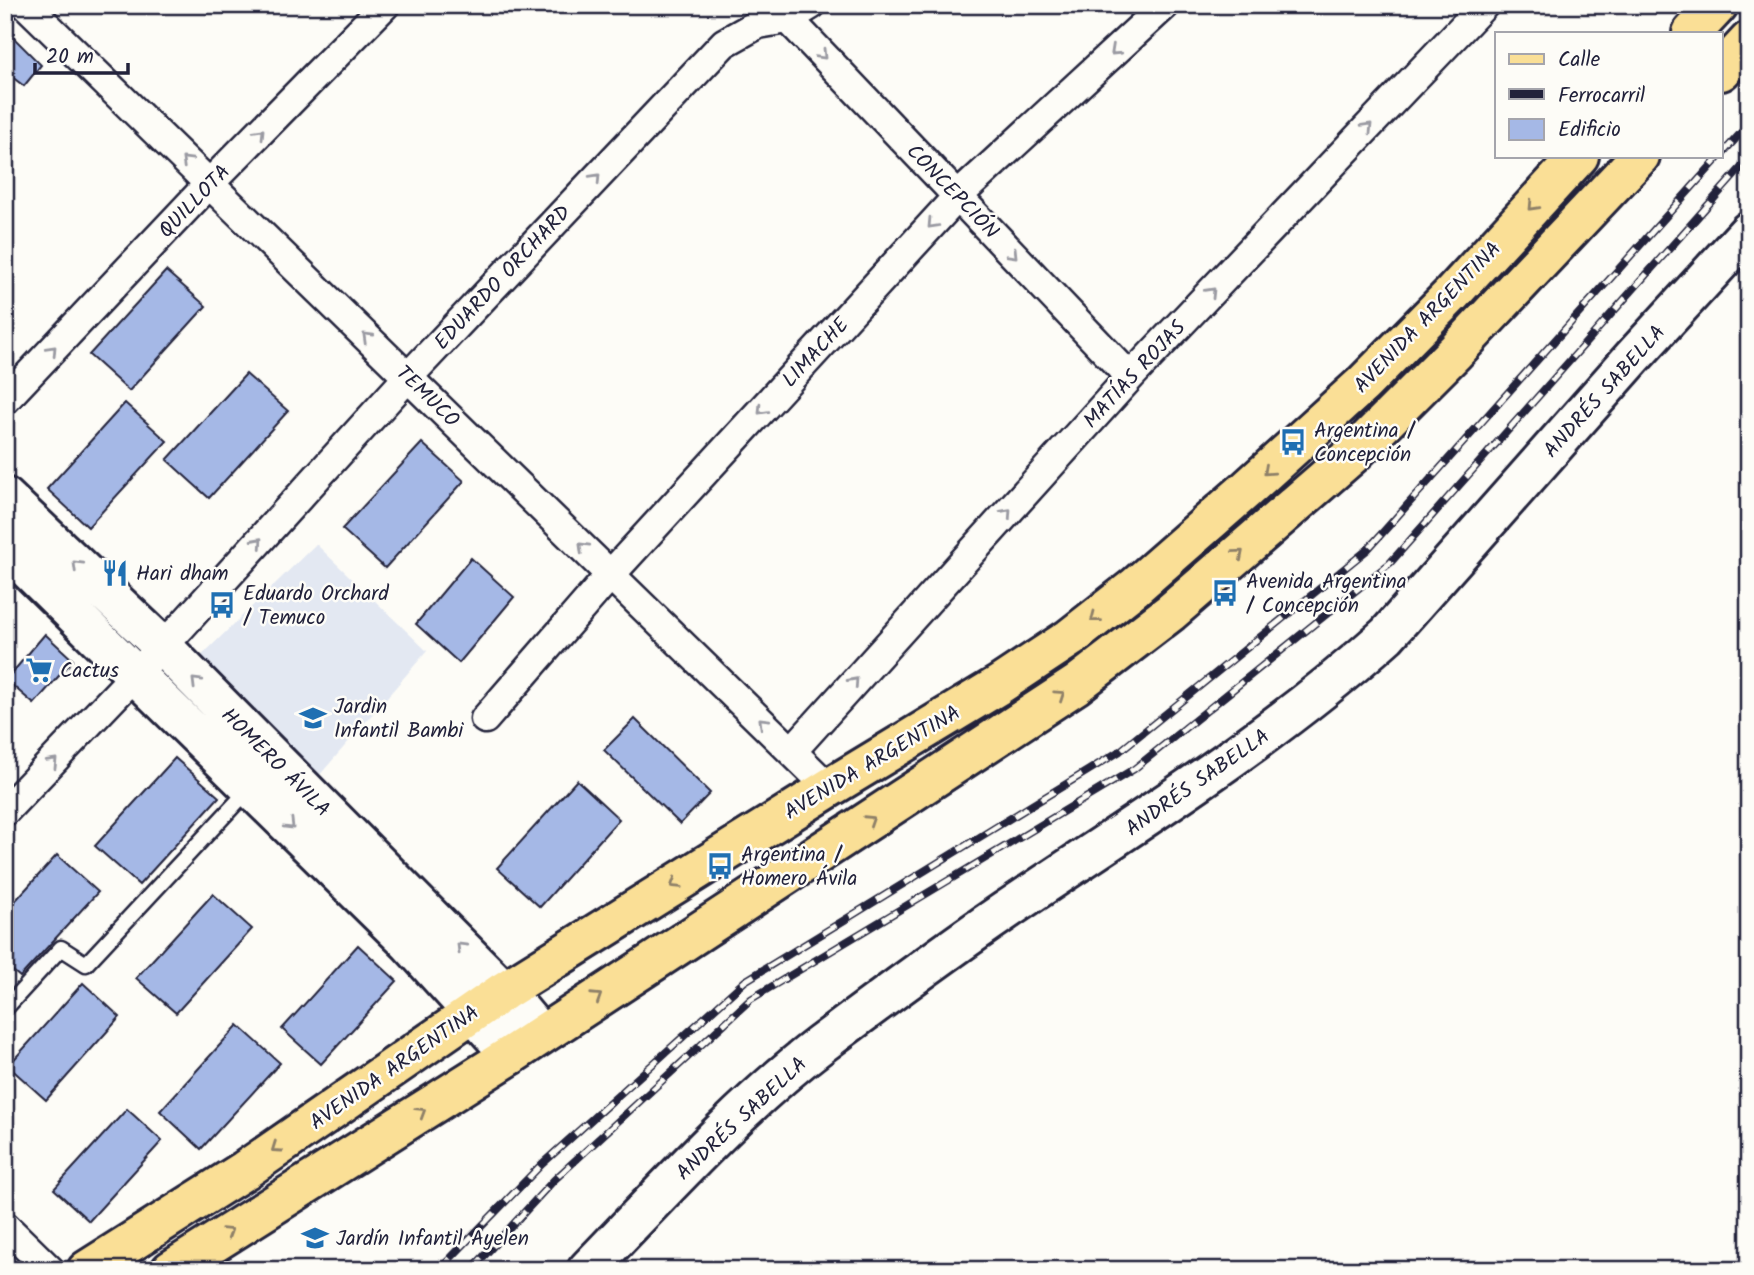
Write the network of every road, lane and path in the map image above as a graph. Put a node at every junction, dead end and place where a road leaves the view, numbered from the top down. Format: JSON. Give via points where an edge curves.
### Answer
{"nodes":[{"id":1,"x":26,"y":5,"type":"edge"},
{"id":2,"x":385,"y":5,"type":"edge"},
{"id":3,"x":1166,"y":5,"type":"edge"},
{"id":4,"x":1484,"y":5,"type":"edge"},
{"id":5,"x":1718,"y":5,"type":"edge"},
{"id":6,"x":791,"y":10,"type":"edge"},
{"id":7,"x":1693,"y":32,"type":"edge"},
{"id":8,"x":1749,"y":41,"type":"edge"},
{"id":9,"x":1722,"y":70,"type":"edge"},
{"id":10,"x":1577,"y":158,"type":"edge"},
{"id":11,"x":1638,"y":158,"type":"edge"},
{"id":12,"x":209,"y":184,"type":"junction"},
{"id":13,"x":958,"y":196,"type":"junction"},
{"id":14,"x":1749,"y":231,"type":"edge"},
{"id":15,"x":408,"y":377,"type":"junction"},
{"id":16,"x":1130,"y":377,"type":"junction"},
{"id":17,"x":5,"y":400,"type":"edge"},
{"id":18,"x":5,"y":497,"type":"edge"},
{"id":19,"x":5,"y":547,"type":"edge"},
{"id":20,"x":611,"y":574,"type":"junction"},
{"id":21,"x":162,"y":646,"type":"junction"},
{"id":22,"x":135,"y":675,"type":"junction"},
{"id":23,"x":485,"y":719,"type":"dead end"},
{"id":24,"x":792,"y":751,"type":"junction"},
{"id":25,"x":251,"y":786,"type":"junction"},
{"id":26,"x":829,"y":788,"type":"junction"},
{"id":27,"x":5,"y":811,"type":"edge"},
{"id":28,"x":504,"y":991,"type":"junction"},
{"id":29,"x":5,"y":1009,"type":"edge"},
{"id":30,"x":473,"y":1013,"type":"junction"},
{"id":31,"x":525,"y":1045,"type":"junction"},
{"id":32,"x":5,"y":1226,"type":"edge"},
{"id":33,"x":50,"y":1270,"type":"edge"},
{"id":34,"x":87,"y":1270,"type":"edge"},
{"id":35,"x":171,"y":1270,"type":"edge"},
{"id":36,"x":587,"y":1270,"type":"edge"}],
"edges":[{"from":12,"to":1,"type":"street","name":"TEMUCO","one_way":true},
{"from":12,"to":2,"type":"street","name":"QUILLOTA","one_way":true},
{"from":3,"to":13,"type":"street","name":"LIMACHE","one_way":true},
{"from":16,"to":4,"type":"street","name":"MATÍAS ROJAS","one_way":true},
{"from":5,"to":7,"type":"main road"},
{"from":6,"to":13,"type":"street","name":"CONCEPCIÓN","one_way":true},
{"from":15,"to":6,"type":"street","name":"EDUARDO ORCHARD","one_way":true,"via":[[724,43]]},
{"from":8,"to":9,"type":"main road"},
{"from":10,"to":26,"type":"main road","name":"AVENIDA ARGENTINA","one_way":true,"via":[[1363,384],[1135,586],[1070,638],[999,685]]},
{"from":31,"to":11,"type":"main road","name":"AVENIDA ARGENTINA","one_way":true,"via":[[1009,730],[1171,612],[1352,455]]},
{"from":15,"to":12,"type":"street","name":"TEMUCO","one_way":true},
{"from":17,"to":12,"type":"street","name":"QUILLOTA","one_way":true},
{"from":13,"to":16,"type":"street","name":"CONCEPCIÓN","one_way":true},
{"from":13,"to":20,"type":"street","name":"LIMACHE","one_way":true},
{"from":14,"to":36,"type":"main road","name":"ANDRÉS SABELLA","via":[[1387,635],[1343,675],[1212,774],[1002,913],[817,1047],[752,1104]]},
{"from":20,"to":15,"type":"street","name":"TEMUCO","one_way":true},
{"from":21,"to":15,"type":"street","name":"EDUARDO ORCHARD","one_way":true},
{"from":24,"to":16,"type":"street","name":"MATÍAS ROJAS","one_way":true},
{"from":21,"to":18,"type":"main road","name":"HOMERO ÁVILA","one_way":true},
{"from":19,"to":22,"type":"main road","name":"HOMERO ÁVILA"},
{"from":20,"to":23,"type":"street","name":"LIMACHE"},
{"from":24,"to":20,"type":"street","name":"TEMUCO","one_way":true},
{"from":21,"to":22,"type":"street","name":"EDUARDO ORCHARD"},
{"from":28,"to":21,"type":"main road","name":"HOMERO ÁVILA","one_way":true},
{"from":22,"to":25,"type":"main road","name":"HOMERO ÁVILA"},
{"from":27,"to":22,"type":"street","name":"EDUARDO ORCHARD","one_way":true},
{"from":24,"to":26,"type":"street","name":"TEMUCO"},
{"from":25,"to":29,"type":"lane","via":[[86,964],[61,948]]},
{"from":25,"to":30,"type":"main road","name":"HOMERO ÁVILA","one_way":true},
{"from":26,"to":28,"type":"main road","name":"AVENIDA ARGENTINA","one_way":true},
{"from":28,"to":30,"type":"main road","name":"AVENIDA ARGENTINA"},
{"from":28,"to":31,"type":"main road","name":"HOMERO ÁVILA"},
{"from":30,"to":31,"type":"main road","name":"HOMERO ÁVILA"},
{"from":30,"to":34,"type":"main road","name":"AVENIDA ARGENTINA","one_way":true,"via":[[245,1170]]},
{"from":35,"to":31,"type":"main road","name":"AVENIDA ARGENTINA","one_way":true},
{"from":32,"to":33,"type":"street"}]}
